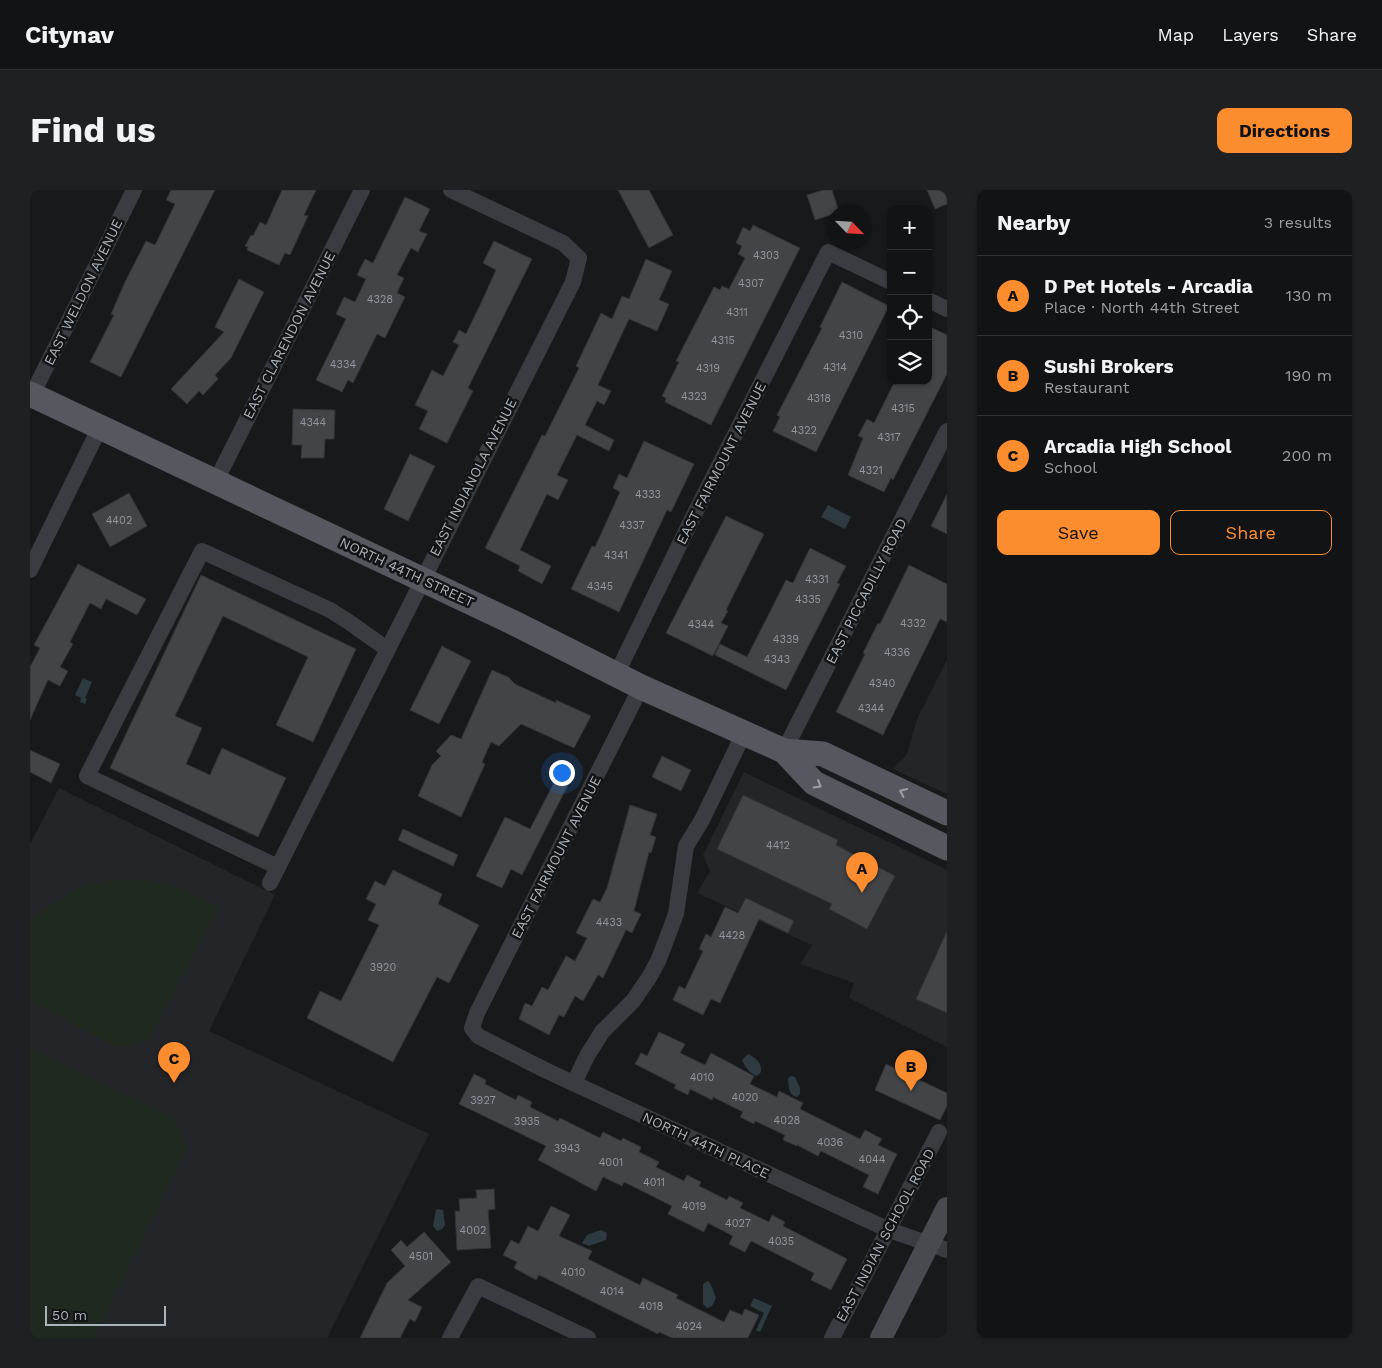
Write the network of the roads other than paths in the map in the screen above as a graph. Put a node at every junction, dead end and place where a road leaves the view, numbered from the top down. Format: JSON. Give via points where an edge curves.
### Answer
{"nodes":[{"id":1,"x":134,"y":190,"type":"edge"},
{"id":2,"x":362,"y":190,"type":"edge"},
{"id":3,"x":451,"y":190,"type":"edge"},
{"id":4,"x":887,"y":280,"type":"edge"},
{"id":5,"x":932,"y":302,"type":"edge"},
{"id":6,"x":947,"y":309,"type":"edge"},
{"id":7,"x":31,"y":394,"type":"edge"},
{"id":8,"x":100,"y":427,"type":"junction"},
{"id":9,"x":947,"y":431,"type":"edge"},
{"id":10,"x":216,"y":481,"type":"junction"},
{"id":11,"x":30,"y":570,"type":"edge"},
{"id":12,"x":422,"y":579,"type":"junction"},
{"id":13,"x":387,"y":649,"type":"junction"},
{"id":14,"x":616,"y":675,"type":"junction"},
{"id":15,"x":641,"y":687,"type":"junction"},
{"id":16,"x":744,"y":733,"type":"junction"},
{"id":17,"x":784,"y":751,"type":"junction"},
{"id":18,"x":947,"y":812,"type":"edge"},
{"id":19,"x":947,"y":848,"type":"edge"},
{"id":20,"x":278,"y":867,"type":"junction"},
{"id":21,"x":270,"y":883,"type":"dead end"},
{"id":22,"x":472,"y":1028,"type":"joint"},
{"id":23,"x":574,"y":1082,"type":"junction"},
{"id":24,"x":939,"y":1132,"type":"dead end"},
{"id":25,"x":947,"y":1208,"type":"edge"},
{"id":26,"x":889,"y":1230,"type":"junction"},
{"id":27,"x":938,"y":1247,"type":"edge"},
{"id":28,"x":450,"y":1338,"type":"edge"},
{"id":29,"x":588,"y":1338,"type":"edge"},
{"id":30,"x":832,"y":1338,"type":"edge"},
{"id":31,"x":881,"y":1338,"type":"edge"}],
"edges":[{"from":1,"to":7,"type":"street","name":"EAST WELDON AVENUE"},
{"from":2,"to":10,"type":"street","name":"EAST CLARENDON AVENUE"},
{"from":3,"to":12,"type":"street","name":"EAST INDIANOLA AVENUE","via":[[563,243],[579,258],[573,282]]},
{"from":4,"to":14,"type":"street","name":"EAST FAIRMOUNT AVENUE","via":[[828,252]]},
{"from":5,"to":6,"type":"street"},
{"from":7,"to":8,"type":"main road","name":"NORTH 44TH STREET"},
{"from":8,"to":10,"type":"main road","name":"NORTH 44TH STREET"},
{"from":8,"to":11,"type":"street"},
{"from":9,"to":17,"type":"street","name":"EAST PICCADILLY ROAD"},
{"from":10,"to":12,"type":"main road","name":"NORTH 44TH STREET"},
{"from":12,"to":13,"type":"street","name":"EAST INDIANOLA AVENUE"},
{"from":12,"to":14,"type":"main road","name":"NORTH 44TH STREET"},
{"from":13,"to":20,"type":"street","name":"EAST INDIANOLA AVENUE"},
{"from":13,"to":20,"type":"street","via":[[330,610],[202,551],[87,776]]},
{"from":14,"to":15,"type":"main road","name":"NORTH 44TH STREET"},
{"from":15,"to":16,"type":"main road","name":"NORTH 44TH STREET"},
{"from":15,"to":22,"type":"street","name":"EAST FAIRMOUNT AVENUE"},
{"from":16,"to":17,"type":"main road","name":"NORTH 44TH STREET"},
{"from":16,"to":23,"type":"street","via":[[686,846],[676,914],[659,959],[633,1001],[602,1032]]},
{"from":18,"to":17,"type":"main road","name":"NORTH 44TH STREET","one_way":true,"via":[[823,754]]},
{"from":17,"to":19,"type":"main road","name":"NORTH 44TH STREET","one_way":true,"via":[[814,783]]},
{"from":20,"to":21,"type":"street","name":"EAST INDIANOLA AVENUE"},
{"from":22,"to":23,"type":"street","name":"NORTH 44TH PLACE","via":[[478,1036]]},
{"from":23,"to":26,"type":"street","name":"NORTH 44TH PLACE"},
{"from":24,"to":26,"type":"street","name":"EAST INDIAN SCHOOL ROAD"},
{"from":25,"to":27,"type":"main road"},
{"from":26,"to":27,"type":"street","name":"NORTH 44TH PLACE"},
{"from":26,"to":30,"type":"street","name":"EAST INDIAN SCHOOL ROAD"},
{"from":27,"to":31,"type":"main road"},
{"from":28,"to":29,"type":"street","via":[[478,1286]]}]}
